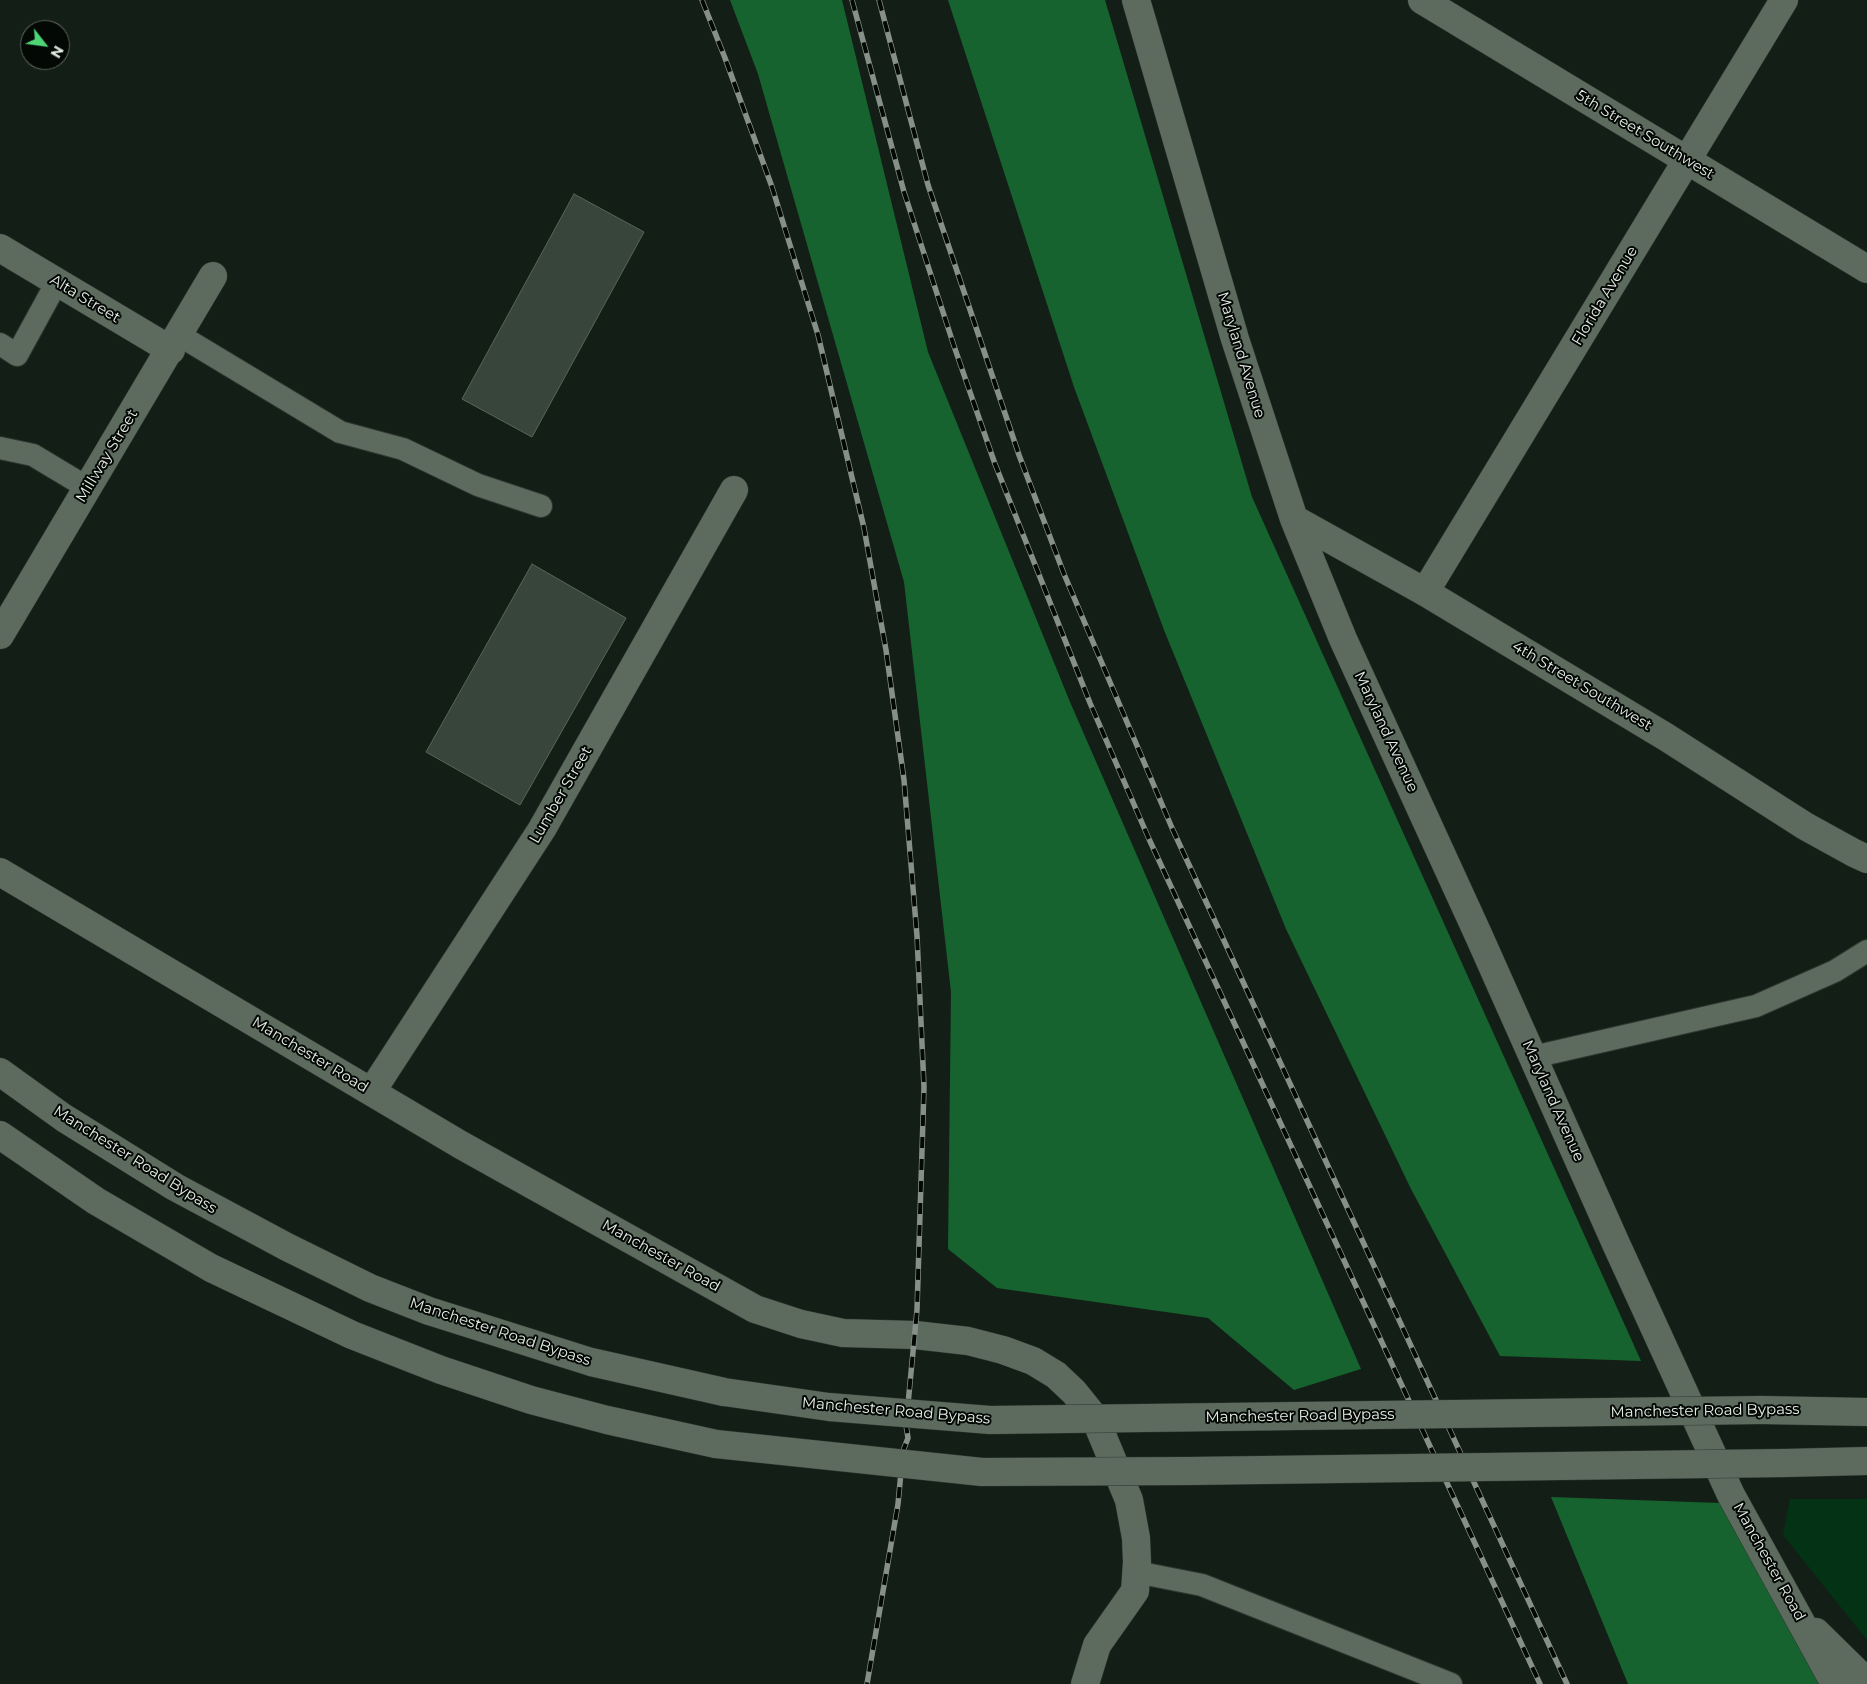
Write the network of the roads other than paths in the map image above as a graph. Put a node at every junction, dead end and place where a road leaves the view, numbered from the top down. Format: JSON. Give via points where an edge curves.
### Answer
{"nodes":[{"id":1,"x":1136,"y":0,"type":"edge"},
{"id":2,"x":1422,"y":0,"type":"edge"},
{"id":3,"x":1784,"y":0,"type":"edge"},
{"id":4,"x":1687,"y":160,"type":"junction"},
{"id":5,"x":0,"y":248,"type":"edge"},
{"id":6,"x":1867,"y":269,"type":"edge"},
{"id":7,"x":213,"y":276,"type":"dead end"},
{"id":8,"x":57,"y":282,"type":"junction"},
{"id":9,"x":175,"y":343,"type":"junction"},
{"id":10,"x":0,"y":344,"type":"edge"},
{"id":11,"x":0,"y":448,"type":"edge"},
{"id":12,"x":88,"y":488,"type":"junction"},
{"id":13,"x":734,"y":490,"type":"dead end"},
{"id":14,"x":540,"y":506,"type":"dead end"},
{"id":15,"x":1294,"y":519,"type":"junction"},
{"id":16,"x":1425,"y":592,"type":"junction"},
{"id":17,"x":0,"y":635,"type":"edge"},
{"id":18,"x":1863,"y":861,"type":"edge"},
{"id":19,"x":0,"y":872,"type":"edge"},
{"id":20,"x":1867,"y":951,"type":"edge"},
{"id":21,"x":1533,"y":1056,"type":"junction"},
{"id":22,"x":0,"y":1072,"type":"edge"},
{"id":23,"x":372,"y":1091,"type":"junction"},
{"id":24,"x":0,"y":1135,"type":"edge"},
{"id":25,"x":1867,"y":1398,"type":"edge"},
{"id":26,"x":1834,"y":1411,"type":"junction"},
{"id":27,"x":1867,"y":1412,"type":"edge"},
{"id":28,"x":1706,"y":1438,"type":"joint"},
{"id":29,"x":1867,"y":1461,"type":"edge"},
{"id":30,"x":1136,"y":1572,"type":"junction"},
{"id":31,"x":1796,"y":1612,"type":"junction"},
{"id":32,"x":1867,"y":1682,"type":"edge"},
{"id":33,"x":1086,"y":1684,"type":"edge"},
{"id":34,"x":1451,"y":1684,"type":"edge"},
{"id":35,"x":1835,"y":1684,"type":"edge"}],
"edges":[{"from":1,"to":15,"type":"main road","name":"Maryland Avenue","via":[[1235,339]]},
{"from":2,"to":4,"type":"main road","name":"5th Street Southwest"},
{"from":3,"to":4,"type":"main road","name":"Florida Avenue"},
{"from":4,"to":6,"type":"main road","name":"5th Street Southwest"},
{"from":4,"to":16,"type":"main road","name":"Florida Avenue"},
{"from":5,"to":8,"type":"main road","name":"Alta Street"},
{"from":7,"to":9,"type":"main road","name":"Millway Street"},
{"from":8,"to":9,"type":"main road","name":"Alta Street"},
{"from":8,"to":10,"type":"lane","via":[[18,354]]},
{"from":9,"to":12,"type":"main road","name":"Millway Street"},
{"from":9,"to":14,"type":"lane","via":[[340,432],[403,449],[478,485]]},
{"from":11,"to":12,"type":"lane","via":[[32,456]]},
{"from":12,"to":17,"type":"main road","name":"Millway Street"},
{"from":13,"to":23,"type":"main road","name":"Lumber Street","via":[[542,829]]},
{"from":15,"to":16,"type":"main road","name":"4th Street Southwest"},
{"from":15,"to":21,"type":"main road","name":"Maryland Avenue","via":[[1348,648]]},
{"from":16,"to":18,"type":"main road","name":"4th Street Southwest","via":[[1666,737]]},
{"from":19,"to":23,"type":"main road","name":"Manchester Road"},
{"from":20,"to":21,"type":"lane","via":[[1835,971],[1756,1006]]},
{"from":21,"to":28,"type":"main road","name":"Maryland Avenue"},
{"from":22,"to":26,"type":"main road","name":"Manchester Road Bypass","bridge":true,"via":[[64,1118],[175,1187],[370,1288],[429,1311],[591,1362],[724,1392],[829,1407],[990,1420]]},
{"from":23,"to":30,"type":"main road","name":"Manchester Road","via":[[755,1309],[843,1333],[915,1335],[968,1341],[1003,1350],[1048,1370],[1074,1392],[1095,1418],[1129,1500],[1136,1538]]},
{"from":24,"to":29,"type":"main road","bridge":true,"via":[[96,1201],[212,1268],[352,1335],[441,1370],[531,1400],[716,1444],[982,1472]]},
{"from":25,"to":26,"type":"main road"},
{"from":26,"to":27,"type":"main road","name":"Manchester Road Bypass"},
{"from":28,"to":31,"type":"main road","name":"Manchester Road","via":[[1732,1495]]},
{"from":30,"to":33,"type":"main road","name":"Manchester Road","via":[[1134,1591],[1097,1645]]},
{"from":30,"to":34,"type":"lane","via":[[1202,1585]]},
{"from":31,"to":32,"type":"main road"},
{"from":31,"to":35,"type":"main road","name":"Manchester Road"}]}
